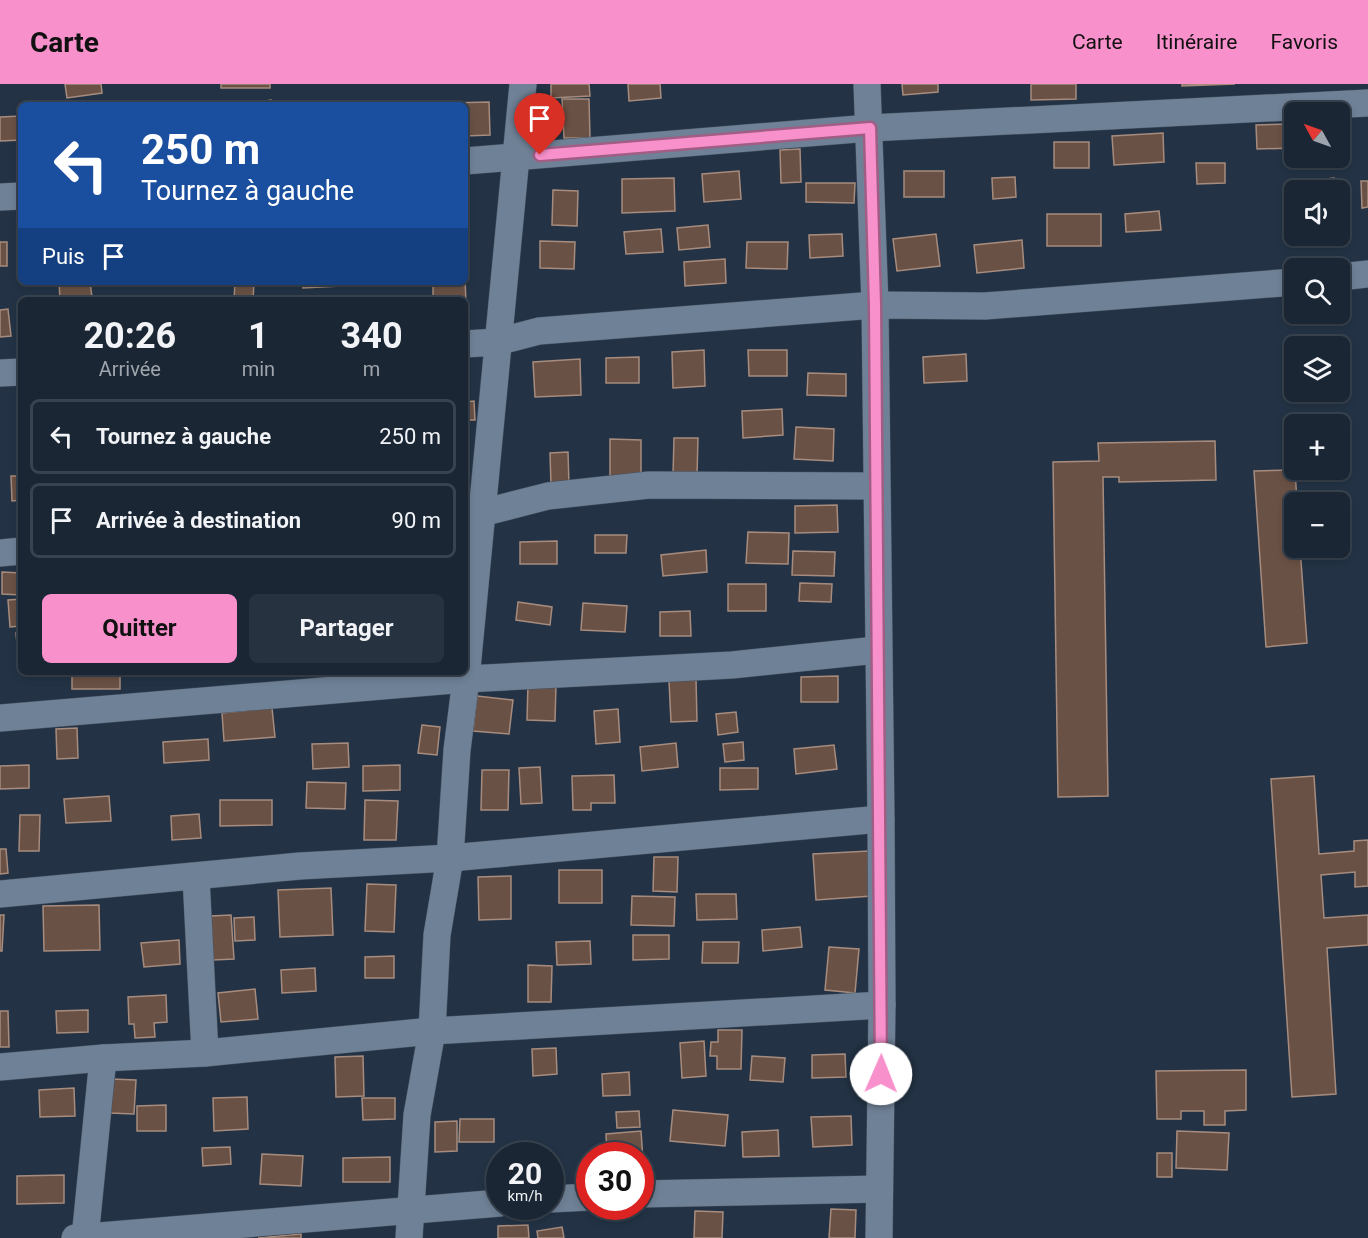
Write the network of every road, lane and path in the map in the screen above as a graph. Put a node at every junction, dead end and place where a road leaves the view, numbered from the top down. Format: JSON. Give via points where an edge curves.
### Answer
{"nodes":[{"id":1,"x":523,"y":84,"type":"edge"},
{"id":2,"x":867,"y":84,"type":"edge"},
{"id":3,"x":1368,"y":103,"type":"edge"},
{"id":4,"x":870,"y":128,"type":"junction"},
{"id":5,"x":516,"y":157,"type":"junction"},
{"id":6,"x":468,"y":161,"type":"edge"},
{"id":7,"x":18,"y":196,"type":"edge"},
{"id":8,"x":0,"y":197,"type":"edge"},
{"id":9,"x":1368,"y":274,"type":"edge"},
{"id":10,"x":1350,"y":276,"type":"edge"},
{"id":11,"x":1284,"y":283,"type":"edge"},
{"id":12,"x":875,"y":305,"type":"junction"},
{"id":13,"x":497,"y":342,"type":"junction"},
{"id":14,"x":468,"y":344,"type":"edge"},
{"id":15,"x":18,"y":372,"type":"edge"},
{"id":16,"x":0,"y":373,"type":"edge"},
{"id":17,"x":875,"y":486,"type":"junction"},
{"id":18,"x":474,"y":513,"type":"edge"},
{"id":19,"x":18,"y":551,"type":"edge"},
{"id":20,"x":0,"y":553,"type":"edge"},
{"id":21,"x":468,"y":638,"type":"edge"},
{"id":22,"x":877,"y":650,"type":"junction"},
{"id":23,"x":466,"y":675,"type":"edge"},
{"id":24,"x":466,"y":679,"type":"junction"},
{"id":25,"x":0,"y":718,"type":"edge"},
{"id":26,"x":881,"y":819,"type":"junction"},
{"id":27,"x":450,"y":858,"type":"junction"},
{"id":28,"x":196,"y":877,"type":"junction"},
{"id":29,"x":0,"y":894,"type":"edge"},
{"id":30,"x":882,"y":1005,"type":"junction"},
{"id":31,"x":432,"y":1031,"type":"junction"},
{"id":32,"x":205,"y":1053,"type":"junction"},
{"id":33,"x":103,"y":1058,"type":"junction"},
{"id":34,"x":0,"y":1067,"type":"edge"},
{"id":35,"x":879,"y":1189,"type":"junction"},
{"id":36,"x":654,"y":1194,"type":"edge"},
{"id":37,"x":486,"y":1204,"type":"edge"},
{"id":38,"x":412,"y":1208,"type":"junction"},
{"id":39,"x":81,"y":1238,"type":"edge"},
{"id":40,"x":409,"y":1238,"type":"edge"},
{"id":41,"x":879,"y":1238,"type":"edge"}],
"edges":[{"from":1,"to":5,"type":"street"},
{"from":2,"to":4,"type":"street"},
{"from":3,"to":4,"type":"street"},
{"from":4,"to":5,"type":"street"},
{"from":4,"to":12,"type":"street"},
{"from":5,"to":6,"type":"street"},
{"from":5,"to":13,"type":"street"},
{"from":7,"to":8,"type":"street"},
{"from":9,"to":10,"type":"street"},
{"from":11,"to":12,"type":"street","via":[[985,306]]},
{"from":12,"to":13,"type":"street","via":[[539,331]]},
{"from":12,"to":17,"type":"street"},
{"from":13,"to":14,"type":"street"},
{"from":13,"to":18,"type":"street"},
{"from":15,"to":16,"type":"street"},
{"from":17,"to":18,"type":"street","via":[[649,485],[548,496]]},
{"from":17,"to":22,"type":"street"},
{"from":18,"to":21,"type":"street"},
{"from":19,"to":20,"type":"street"},
{"from":22,"to":24,"type":"street","via":[[732,665]]},
{"from":22,"to":26,"type":"street"},
{"from":23,"to":24,"type":"street"},
{"from":24,"to":25,"type":"street"},
{"from":24,"to":27,"type":"street"},
{"from":26,"to":27,"type":"street"},
{"from":26,"to":30,"type":"street"},
{"from":27,"to":28,"type":"street","via":[[300,866]]},
{"from":27,"to":31,"type":"street","via":[[437,935]]},
{"from":28,"to":29,"type":"street"},
{"from":28,"to":32,"type":"street"},
{"from":30,"to":31,"type":"street"},
{"from":30,"to":35,"type":"street"},
{"from":31,"to":32,"type":"street"},
{"from":31,"to":38,"type":"street","via":[[417,1115]]},
{"from":32,"to":33,"type":"street"},
{"from":33,"to":34,"type":"street"},
{"from":33,"to":39,"type":"street"},
{"from":35,"to":36,"type":"street"},
{"from":35,"to":41,"type":"street"},
{"from":37,"to":38,"type":"street"},
{"from":38,"to":39,"type":"street"},
{"from":38,"to":40,"type":"street"}]}
